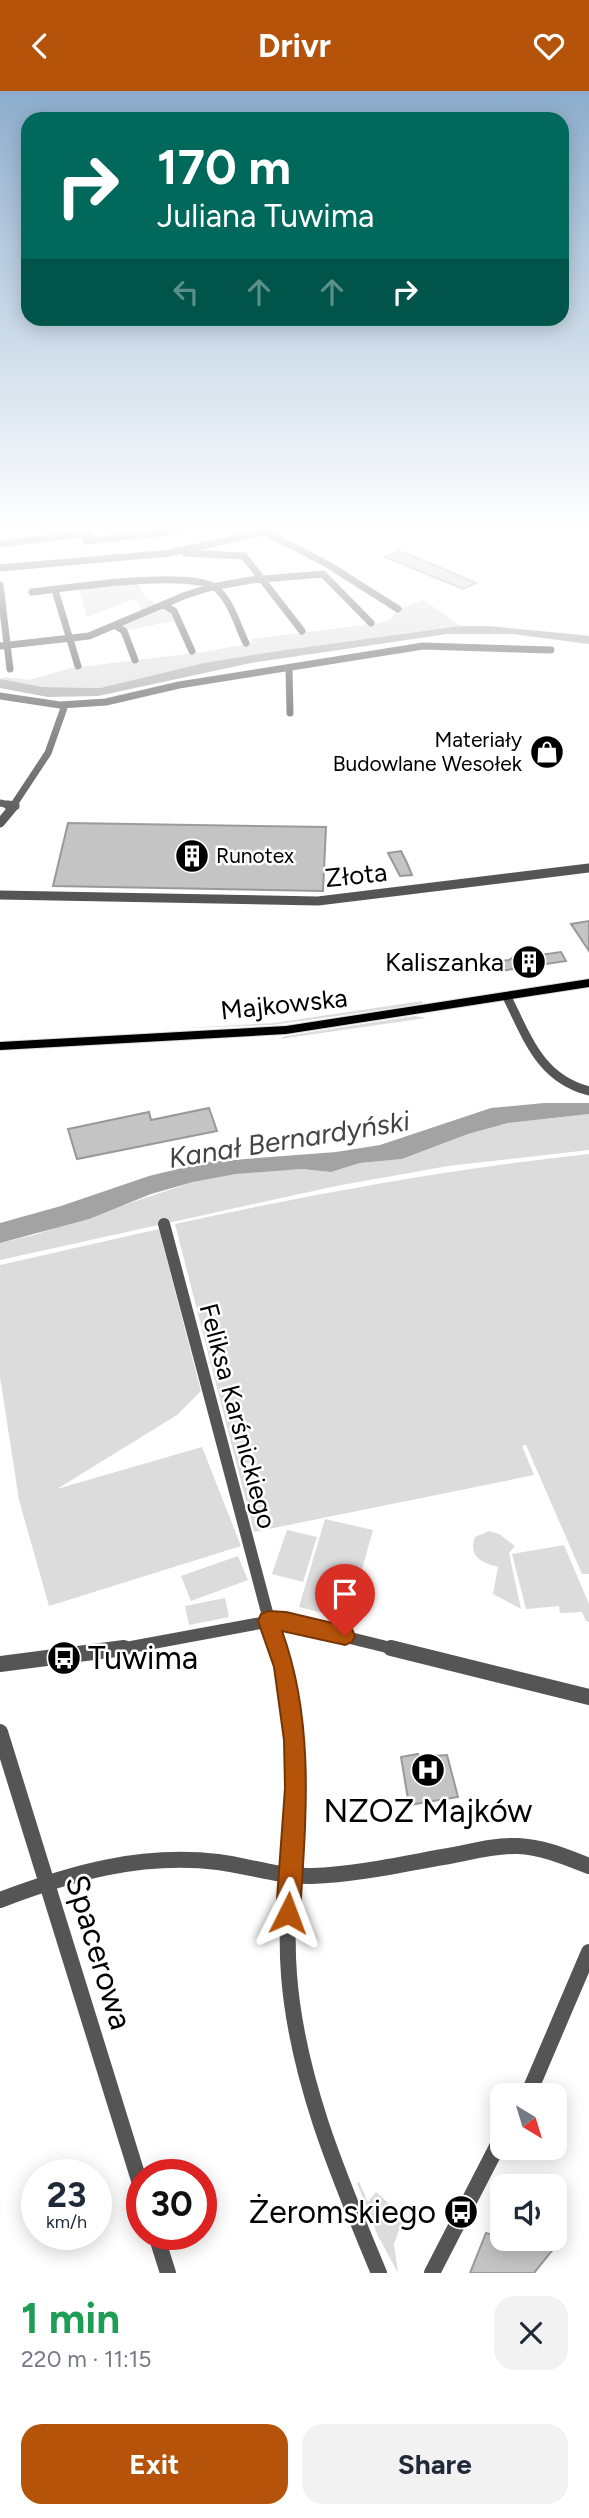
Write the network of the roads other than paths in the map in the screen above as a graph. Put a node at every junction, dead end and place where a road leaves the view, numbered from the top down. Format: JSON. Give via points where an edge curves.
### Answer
{"nodes":[{"id":1,"x":3,"y":627,"type":"edge"},
{"id":2,"x":65,"y":627,"type":"edge"},
{"id":3,"x":113,"y":627,"type":"edge"},
{"id":4,"x":117,"y":627,"type":"edge"},
{"id":5,"x":181,"y":627,"type":"edge"},
{"id":6,"x":236,"y":627,"type":"edge"},
{"id":7,"x":299,"y":627,"type":"edge"},
{"id":8,"x":302,"y":631,"type":"dead end"},
{"id":9,"x":69,"y":640,"type":"junction"},
{"id":10,"x":246,"y":643,"type":"dead end"},
{"id":11,"x":4,"y":646,"type":"edge"},
{"id":12,"x":551,"y":650,"type":"dead end"},
{"id":13,"x":192,"y":651,"type":"dead end"},
{"id":14,"x":135,"y":660,"type":"dead end"},
{"id":15,"x":78,"y":666,"type":"dead end"},
{"id":16,"x":289,"y":668,"type":"junction"},
{"id":17,"x":10,"y":669,"type":"dead end"},
{"id":18,"x":0,"y":696,"type":"edge"},
{"id":19,"x":65,"y":705,"type":"junction"},
{"id":20,"x":290,"y":713,"type":"dead end"},
{"id":21,"x":0,"y":803,"type":"edge"},
{"id":22,"x":15,"y":806,"type":"junction"},
{"id":23,"x":0,"y":823,"type":"edge"},
{"id":24,"x":0,"y":832,"type":"edge"},
{"id":25,"x":589,"y":867,"type":"edge"},
{"id":26,"x":0,"y":895,"type":"edge"},
{"id":27,"x":589,"y":985,"type":"edge"},
{"id":28,"x":507,"y":997,"type":"junction"},
{"id":29,"x":0,"y":1047,"type":"edge"},
{"id":30,"x":589,"y":1091,"type":"edge"},
{"id":31,"x":164,"y":1224,"type":"dead end"},
{"id":32,"x":268,"y":1621,"type":"junction"},
{"id":33,"x":0,"y":1664,"type":"edge"},
{"id":34,"x":589,"y":1697,"type":"edge"},
{"id":35,"x":0,"y":1732,"type":"edge"},
{"id":36,"x":589,"y":1866,"type":"edge"},
{"id":37,"x":290,"y":1874,"type":"junction"},
{"id":38,"x":47,"y":1882,"type":"junction"},
{"id":39,"x":0,"y":1900,"type":"edge"},
{"id":40,"x":589,"y":1952,"type":"edge"},
{"id":41,"x":533,"y":2083,"type":"edge"},
{"id":42,"x":132,"y":2159,"type":"edge"},
{"id":43,"x":490,"y":2160,"type":"edge"},
{"id":44,"x":161,"y":2250,"type":"edge"},
{"id":45,"x":168,"y":2273,"type":"edge"},
{"id":46,"x":379,"y":2273,"type":"edge"},
{"id":47,"x":432,"y":2273,"type":"edge"}],
"edges":[{"from":1,"to":11,"type":"street"},
{"from":2,"to":9,"type":"street"},
{"from":3,"to":9,"type":"street"},
{"from":4,"to":14,"type":"street","via":[[124,632]]},
{"from":5,"to":13,"type":"street"},
{"from":6,"to":10,"type":"street"},
{"from":7,"to":8,"type":"street"},
{"from":9,"to":11,"type":"street"},
{"from":9,"to":15,"type":"street"},
{"from":11,"to":17,"type":"street"},
{"from":12,"to":16,"type":"street","via":[[424,646]]},
{"from":16,"to":19,"type":"street","via":[[106,702]]},
{"from":16,"to":20,"type":"street"},
{"from":18,"to":19,"type":"street"},
{"from":19,"to":22,"type":"street","via":[[44,758]]},
{"from":21,"to":22,"type":"street"},
{"from":22,"to":23,"type":"street"},
{"from":22,"to":24,"type":"street","via":[[16,815]]},
{"from":25,"to":26,"type":"street","name":"Złota","via":[[318,901]]},
{"from":27,"to":28,"type":"main road","name":"Majkowska"},
{"from":28,"to":29,"type":"main road","name":"Majkowska","via":[[273,1031]]},
{"from":28,"to":30,"type":"street","via":[[543,1066],[563,1084]]},
{"from":31,"to":32,"type":"street","name":"Feliksa Karśnickiego"},
{"from":32,"to":33,"type":"street","via":[[105,1652]]},
{"from":32,"to":34,"type":"street","via":[[297,1624]]},
{"from":32,"to":37,"type":"street","name":"Feliksa Karśnickiego","via":[[285,1667],[294,1740]]},
{"from":35,"to":38,"type":"street","name":"Spacerowa"},
{"from":36,"to":37,"type":"street","via":[[545,1850],[516,1846],[328,1874]]},
{"from":37,"to":38,"type":"street","via":[[185,1859],[150,1860],[86,1868]]},
{"from":37,"to":46,"type":"street","name":"Feliksa Karśnickiego","via":[[289,1976],[298,2041],[340,2178]]},
{"from":38,"to":39,"type":"street"},
{"from":38,"to":42,"type":"street","name":"Spacerowa"},
{"from":40,"to":41,"type":"street"},
{"from":43,"to":47,"type":"street"},
{"from":44,"to":45,"type":"street"}]}
